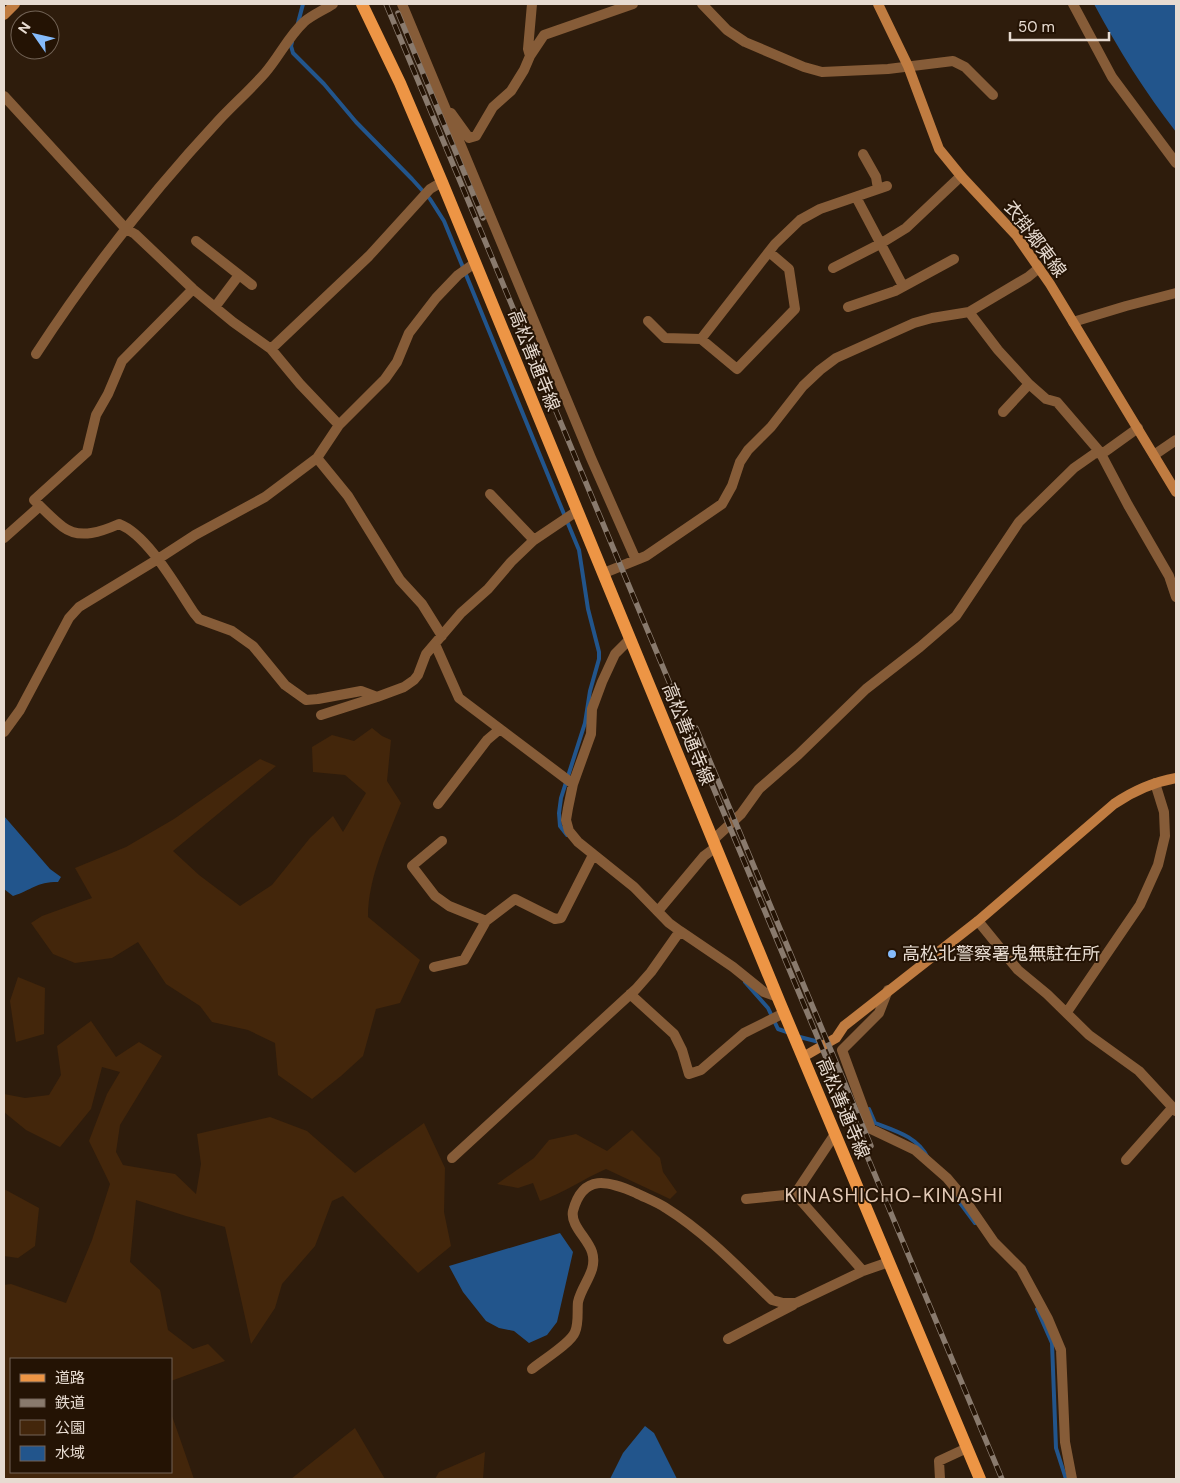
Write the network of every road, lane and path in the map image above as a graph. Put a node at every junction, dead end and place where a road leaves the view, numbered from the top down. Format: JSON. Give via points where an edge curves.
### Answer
{"nodes":[{"id":1,"x":15,"y":4,"type":"edge"},
{"id":2,"x":333,"y":4,"type":"edge"},
{"id":3,"x":362,"y":4,"type":"edge"},
{"id":4,"x":402,"y":4,"type":"edge"},
{"id":5,"x":532,"y":4,"type":"edge"},
{"id":6,"x":633,"y":4,"type":"edge"},
{"id":7,"x":702,"y":4,"type":"edge"},
{"id":8,"x":878,"y":4,"type":"edge"},
{"id":9,"x":1073,"y":4,"type":"edge"},
{"id":10,"x":4,"y":15,"type":"edge"},
{"id":11,"x":530,"y":56,"type":"junction"},
{"id":12,"x":908,"y":66,"type":"junction"},
{"id":13,"x":993,"y":95,"type":"dead end"},
{"id":14,"x":4,"y":96,"type":"edge"},
{"id":15,"x":446,"y":110,"type":"junction"},
{"id":16,"x":863,"y":154,"type":"dead end"},
{"id":17,"x":1176,"y":163,"type":"edge"},
{"id":18,"x":961,"y":176,"type":"junction"},
{"id":19,"x":442,"y":182,"type":"junction"},
{"id":20,"x":856,"y":196,"type":"junction"},
{"id":21,"x":126,"y":229,"type":"junction"},
{"id":22,"x":196,"y":241,"type":"dead end"},
{"id":23,"x":880,"y":244,"type":"junction"},
{"id":24,"x":769,"y":252,"type":"junction"},
{"id":25,"x":954,"y":258,"type":"dead end"},
{"id":26,"x":475,"y":263,"type":"junction"},
{"id":27,"x":833,"y":268,"type":"dead end"},
{"id":28,"x":1039,"y":268,"type":"junction"},
{"id":29,"x":239,"y":275,"type":"junction"},
{"id":30,"x":252,"y":285,"type":"dead end"},
{"id":31,"x":904,"y":286,"type":"junction"},
{"id":32,"x":193,"y":289,"type":"junction"},
{"id":33,"x":1176,"y":293,"type":"edge"},
{"id":34,"x":215,"y":307,"type":"junction"},
{"id":35,"x":848,"y":307,"type":"dead end"},
{"id":36,"x":969,"y":312,"type":"junction"},
{"id":37,"x":648,"y":321,"type":"dead end"},
{"id":38,"x":1073,"y":322,"type":"junction"},
{"id":39,"x":701,"y":339,"type":"junction"},
{"id":40,"x":272,"y":349,"type":"junction"},
{"id":41,"x":36,"y":354,"type":"dead end"},
{"id":42,"x":1029,"y":384,"type":"junction"},
{"id":43,"x":1003,"y":412,"type":"dead end"},
{"id":44,"x":339,"y":425,"type":"junction"},
{"id":45,"x":1138,"y":428,"type":"junction"},
{"id":46,"x":1176,"y":440,"type":"edge"},
{"id":47,"x":1100,"y":452,"type":"junction"},
{"id":48,"x":1154,"y":455,"type":"junction"},
{"id":49,"x":317,"y":458,"type":"junction"},
{"id":50,"x":1176,"y":492,"type":"edge"},
{"id":51,"x":490,"y":494,"type":"dead end"},
{"id":52,"x":40,"y":506,"type":"junction"},
{"id":53,"x":577,"y":511,"type":"junction"},
{"id":54,"x":4,"y":538,"type":"edge"},
{"id":55,"x":534,"y":540,"type":"junction"},
{"id":56,"x":158,"y":560,"type":"junction"},
{"id":57,"x":636,"y":560,"type":"junction"},
{"id":58,"x":604,"y":573,"type":"junction"},
{"id":59,"x":1176,"y":596,"type":"edge"},
{"id":60,"x":630,"y":639,"type":"junction"},
{"id":61,"x":439,"y":640,"type":"junction"},
{"id":62,"x":377,"y":697,"type":"junction"},
{"id":63,"x":321,"y":715,"type":"dead end"},
{"id":64,"x":500,"y":729,"type":"junction"},
{"id":65,"x":4,"y":732,"type":"edge"},
{"id":66,"x":1176,"y":778,"type":"edge"},
{"id":67,"x":1155,"y":783,"type":"junction"},
{"id":68,"x":573,"y":784,"type":"junction"},
{"id":69,"x":438,"y":804,"type":"dead end"},
{"id":70,"x":442,"y":841,"type":"dead end"},
{"id":71,"x":715,"y":844,"type":"junction"},
{"id":72,"x":593,"y":855,"type":"junction"},
{"id":73,"x":658,"y":911,"type":"junction"},
{"id":74,"x":486,"y":921,"type":"junction"},
{"id":75,"x":978,"y":921,"type":"junction"},
{"id":76,"x":680,"y":931,"type":"junction"},
{"id":77,"x":434,"y":967,"type":"dead end"},
{"id":78,"x":888,"y":990,"type":"junction"},
{"id":79,"x":630,"y":994,"type":"junction"},
{"id":80,"x":778,"y":997,"type":"junction"},
{"id":81,"x":1067,"y":1012,"type":"junction"},
{"id":82,"x":784,"y":1013,"type":"junction"},
{"id":83,"x":803,"y":1057,"type":"junction"},
{"id":84,"x":1175,"y":1109,"type":"edge"},
{"id":85,"x":835,"y":1134,"type":"junction"},
{"id":86,"x":452,"y":1158,"type":"dead end"},
{"id":87,"x":1126,"y":1160,"type":"dead end"},
{"id":88,"x":795,"y":1194,"type":"junction"},
{"id":89,"x":746,"y":1199,"type":"dead end"},
{"id":90,"x":889,"y":1262,"type":"junction"},
{"id":91,"x":863,"y":1271,"type":"junction"},
{"id":92,"x":796,"y":1303,"type":"junction"},
{"id":93,"x":728,"y":1339,"type":"dead end"},
{"id":94,"x":532,"y":1369,"type":"dead end"},
{"id":95,"x":967,"y":1448,"type":"junction"},
{"id":96,"x":940,"y":1479,"type":"edge"},
{"id":97,"x":980,"y":1479,"type":"edge"},
{"id":98,"x":1072,"y":1479,"type":"edge"}],
"edges":[{"from":1,"to":10,"type":"main road"},
{"from":2,"to":21,"type":"street","via":[[304,22],[265,73],[219,120]]},
{"from":3,"to":19,"type":"main road","name":"高松善通寺線"},
{"from":4,"to":15,"type":"street"},
{"from":5,"to":11,"type":"street"},
{"from":6,"to":11,"type":"street","via":[[544,36]]},
{"from":7,"to":12,"type":"street","via":[[744,42],[804,67],[822,72]]},
{"from":8,"to":12,"type":"main road","name":"衣掛郷東線"},
{"from":9,"to":17,"type":"street","via":[[1112,77]]},
{"from":11,"to":15,"type":"street","via":[[511,91],[493,107],[476,136],[469,138]]},
{"from":12,"to":13,"type":"street","via":[[953,61],[965,67]]},
{"from":12,"to":18,"type":"main road","name":"衣掛郷東線","via":[[939,148]]},
{"from":14,"to":21,"type":"street"},
{"from":15,"to":57,"type":"street"},
{"from":16,"to":20,"type":"street","via":[[883,187]]},
{"from":18,"to":23,"type":"street","via":[[906,228]]},
{"from":18,"to":28,"type":"main road","name":"衣掛郷東線","via":[[1016,235]]},
{"from":19,"to":26,"type":"main road","name":"高松善通寺線"},
{"from":19,"to":40,"type":"street","via":[[430,189],[369,256]]},
{"from":20,"to":23,"type":"street"},
{"from":20,"to":24,"type":"street","via":[[800,220]]},
{"from":21,"to":32,"type":"street"},
{"from":21,"to":41,"type":"street"},
{"from":22,"to":29,"type":"street"},
{"from":23,"to":27,"type":"street"},
{"from":23,"to":31,"type":"street"},
{"from":24,"to":39,"type":"street"},
{"from":24,"to":39,"type":"street","via":[[789,269],[795,309],[737,369]]},
{"from":25,"to":31,"type":"street"},
{"from":26,"to":44,"type":"street","via":[[436,298],[409,333],[397,362],[385,379]]},
{"from":26,"to":53,"type":"main road","name":"高松善通寺線"},
{"from":28,"to":36,"type":"street"},
{"from":28,"to":38,"type":"main road","name":"衣掛郷東線"},
{"from":29,"to":30,"type":"street"},
{"from":29,"to":34,"type":"street"},
{"from":31,"to":35,"type":"street"},
{"from":32,"to":34,"type":"street"},
{"from":32,"to":52,"type":"street","via":[[122,361],[96,415],[87,452],[34,500]]},
{"from":33,"to":38,"type":"street"},
{"from":34,"to":40,"type":"street"},
{"from":36,"to":42,"type":"street"},
{"from":36,"to":57,"type":"street","via":[[914,323],[841,355],[820,370],[748,450],[722,504]]},
{"from":37,"to":39,"type":"street","via":[[665,338]]},
{"from":38,"to":45,"type":"main road","name":"衣掛郷東線"},
{"from":40,"to":44,"type":"street"},
{"from":42,"to":43,"type":"street"},
{"from":42,"to":47,"type":"street","via":[[1046,399],[1057,402]]},
{"from":44,"to":49,"type":"street"},
{"from":45,"to":47,"type":"street"},
{"from":45,"to":48,"type":"main road","name":"衣掛郷東線"},
{"from":46,"to":48,"type":"street"},
{"from":47,"to":59,"type":"street","via":[[1169,576]]},
{"from":47,"to":71,"type":"street","via":[[1074,468],[1018,522],[956,616],[866,689],[759,788]]},
{"from":48,"to":50,"type":"main road","name":"衣掛郷東線"},
{"from":49,"to":56,"type":"street","via":[[265,497],[195,534]]},
{"from":49,"to":61,"type":"street","via":[[348,496],[400,580],[422,604]]},
{"from":51,"to":55,"type":"street"},
{"from":52,"to":54,"type":"street"},
{"from":52,"to":56,"type":"street","via":[[64,529],[75,532],[98,533],[119,524],[127,527]]},
{"from":53,"to":55,"type":"street"},
{"from":53,"to":58,"type":"main road","name":"高松善通寺線"},
{"from":55,"to":61,"type":"street","via":[[461,613]]},
{"from":56,"to":62,"type":"street","via":[[199,619],[232,631],[253,646],[285,685],[300,697],[318,699],[361,691]]},
{"from":56,"to":65,"type":"street","via":[[79,607],[69,618],[20,710]]},
{"from":57,"to":58,"type":"street"},
{"from":58,"to":60,"type":"main road","name":"高松善通寺線"},
{"from":60,"to":68,"type":"street","via":[[615,654],[602,682],[592,709],[591,734]]},
{"from":60,"to":71,"type":"main road","name":"高松善通寺線"},
{"from":61,"to":62,"type":"street","via":[[426,654],[414,680]]},
{"from":61,"to":64,"type":"street","via":[[459,698]]},
{"from":62,"to":63,"type":"street"},
{"from":64,"to":68,"type":"street"},
{"from":64,"to":69,"type":"street","via":[[487,740]]},
{"from":66,"to":67,"type":"main road"},
{"from":67,"to":75,"type":"main road","via":[[1114,804]]},
{"from":67,"to":81,"type":"street","via":[[1164,812],[1165,836],[1158,865],[1140,905]]},
{"from":68,"to":72,"type":"street","via":[[566,820],[569,831]]},
{"from":70,"to":74,"type":"street","via":[[412,866],[435,896],[449,906]]},
{"from":71,"to":73,"type":"street"},
{"from":71,"to":80,"type":"main road","name":"高松善通寺線"},
{"from":72,"to":73,"type":"street","via":[[634,887]]},
{"from":72,"to":74,"type":"street","via":[[561,918],[555,919],[515,899]]},
{"from":73,"to":76,"type":"street"},
{"from":74,"to":77,"type":"street","via":[[464,960]]},
{"from":75,"to":78,"type":"main road"},
{"from":75,"to":81,"type":"street","via":[[1018,970]]},
{"from":76,"to":79,"type":"street","via":[[651,972]]},
{"from":76,"to":80,"type":"street","via":[[764,992]]},
{"from":78,"to":83,"type":"main road","via":[[844,1026],[836,1038]]},
{"from":78,"to":98,"type":"street","via":[[879,1013],[842,1050],[871,1129],[915,1150],[947,1178],[994,1242],[1021,1269],[1060,1350],[1065,1442]]},
{"from":79,"to":82,"type":"street","via":[[674,1034],[689,1074],[702,1070],[744,1032]]},
{"from":79,"to":86,"type":"street"},
{"from":80,"to":82,"type":"main road","name":"高松善通寺線"},
{"from":81,"to":84,"type":"street","via":[[1089,1035],[1139,1071]]},
{"from":82,"to":83,"type":"main road","name":"高松善通寺線"},
{"from":83,"to":85,"type":"main road","name":"高松善通寺線"},
{"from":84,"to":87,"type":"street"},
{"from":85,"to":88,"type":"street"},
{"from":85,"to":90,"type":"main road","name":"高松善通寺線"},
{"from":88,"to":89,"type":"street"},
{"from":88,"to":91,"type":"street"},
{"from":90,"to":91,"type":"street"},
{"from":90,"to":95,"type":"main road","name":"高松善通寺線"},
{"from":91,"to":92,"type":"street"},
{"from":92,"to":93,"type":"street"},
{"from":92,"to":94,"type":"street","via":[[772,1300],[711,1242],[665,1207],[617,1185],[600,1182],[586,1188],[572,1214],[593,1254],[592,1271],[578,1300],[575,1332],[567,1343]]},
{"from":95,"to":96,"type":"street","via":[[939,1461]]},
{"from":95,"to":97,"type":"main road","name":"高松善通寺線"}]}
